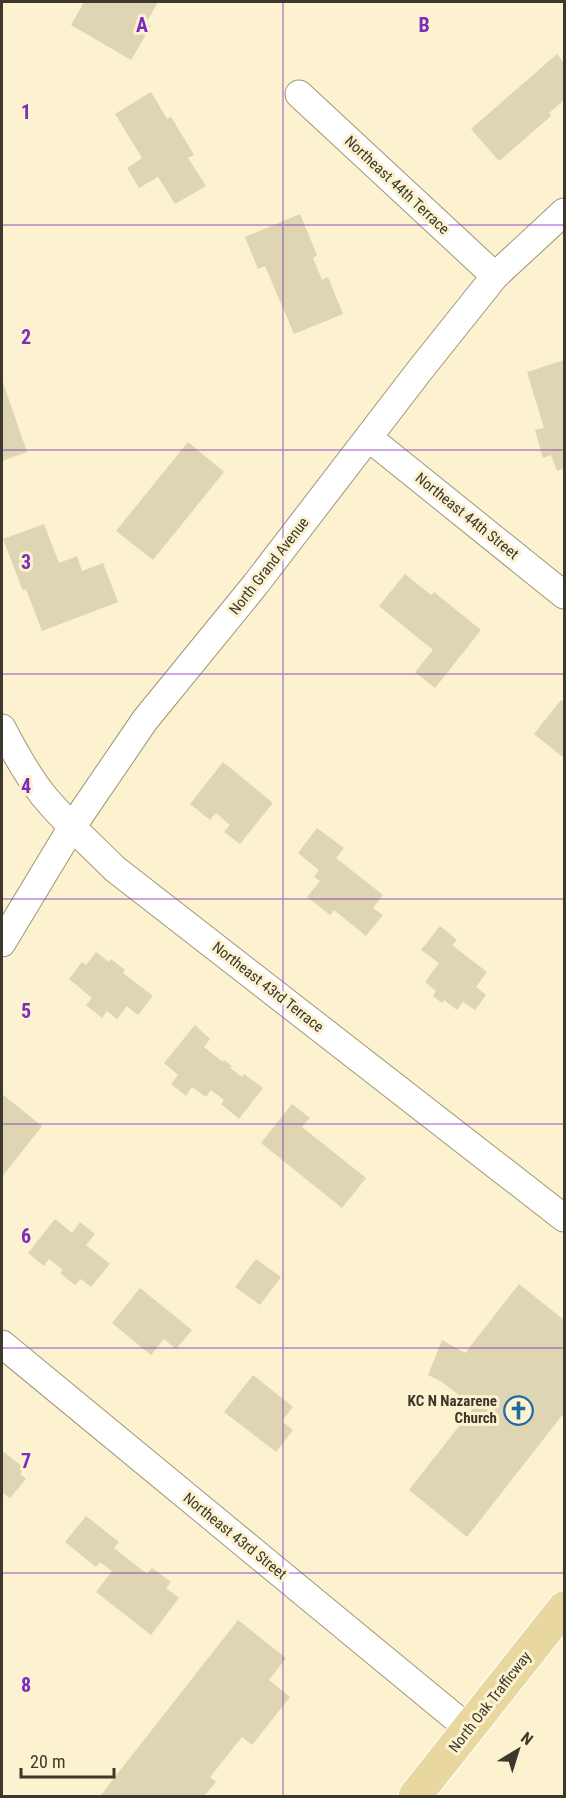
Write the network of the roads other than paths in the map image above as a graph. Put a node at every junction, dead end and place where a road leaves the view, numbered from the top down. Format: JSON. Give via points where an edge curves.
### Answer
{"nodes":[{"id":1,"x":299,"y":94,"type":"dead end"},
{"id":2,"x":564,"y":212,"type":"edge"},
{"id":3,"x":495,"y":276,"type":"junction"},
{"id":4,"x":369,"y":438,"type":"junction"},
{"id":5,"x":564,"y":595,"type":"edge"},
{"id":6,"x":2,"y":728,"type":"edge"},
{"id":7,"x":72,"y":827,"type":"junction"},
{"id":8,"x":2,"y":943,"type":"edge"},
{"id":9,"x":564,"y":1218,"type":"edge"},
{"id":10,"x":2,"y":1344,"type":"edge"},
{"id":11,"x":564,"y":1608,"type":"edge"},
{"id":12,"x":469,"y":1729,"type":"junction"},
{"id":13,"x":415,"y":1797,"type":"edge"}],
"edges":[{"from":1,"to":3,"type":"street","name":"Northeast 44th Terrace"},
{"from":2,"to":3,"type":"street","name":"North Grand Avenue"},
{"from":3,"to":4,"type":"street","name":"North Grand Avenue"},
{"from":4,"to":5,"type":"street","name":"Northeast 44th Street"},
{"from":4,"to":7,"type":"street","name":"North Grand Avenue","via":[[145,720]]},
{"from":6,"to":7,"type":"street","name":"Northeast 43rd Terrace","via":[[43,795]]},
{"from":7,"to":8,"type":"street","name":"North Grand Avenue"},
{"from":7,"to":9,"type":"street","name":"Northeast 43rd Terrace","via":[[115,869]]},
{"from":10,"to":12,"type":"street","name":"Northeast 43rd Street"},
{"from":11,"to":12,"type":"main road","name":"North Oak Trafficway"},
{"from":12,"to":13,"type":"main road","name":"North Oak Trafficway"}]}
